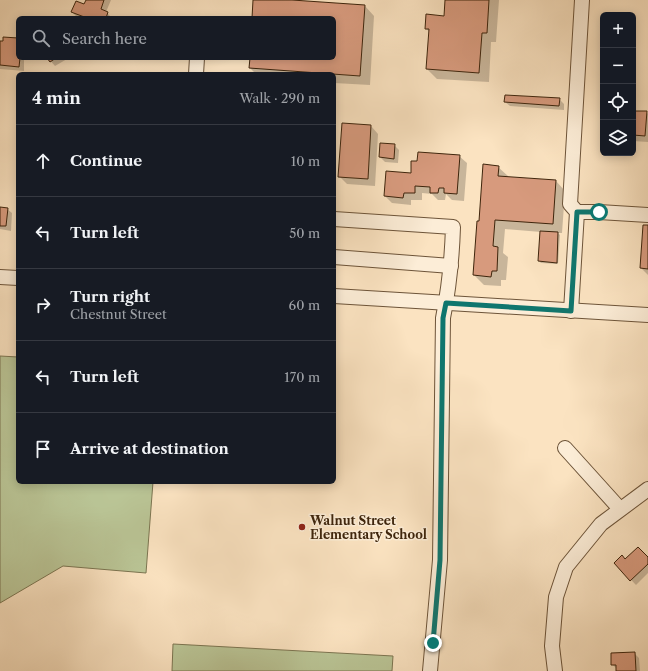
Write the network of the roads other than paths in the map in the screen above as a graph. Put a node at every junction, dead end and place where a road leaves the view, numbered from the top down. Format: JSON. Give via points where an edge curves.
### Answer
{"nodes":[{"id":1,"x":582,"y":0,"type":"edge"},
{"id":2,"x":197,"y":60,"type":"edge"},
{"id":3,"x":196,"y":72,"type":"edge"},
{"id":4,"x":577,"y":212,"type":"junction"},
{"id":5,"x":648,"y":215,"type":"edge"},
{"id":6,"x":336,"y":219,"type":"edge"},
{"id":7,"x":336,"y":257,"type":"edge"},
{"id":8,"x":451,"y":266,"type":"junction"},
{"id":9,"x":0,"y":276,"type":"edge"},
{"id":10,"x":16,"y":278,"type":"edge"},
{"id":11,"x":336,"y":296,"type":"edge"},
{"id":12,"x":446,"y":303,"type":"junction"},
{"id":13,"x":571,"y":311,"type":"junction"},
{"id":14,"x":648,"y":315,"type":"edge"},
{"id":15,"x":566,"y":448,"type":"dead end"},
{"id":16,"x":648,"y":489,"type":"edge"},
{"id":17,"x":620,"y":509,"type":"junction"},
{"id":18,"x":430,"y":671,"type":"edge"},
{"id":19,"x":555,"y":671,"type":"edge"}],
"edges":[{"from":1,"to":4,"type":"street","via":[[570,204]]},
{"from":2,"to":3,"type":"street"},
{"from":4,"to":5,"type":"street"},
{"from":4,"to":13,"type":"street"},
{"from":6,"to":8,"type":"street","via":[[453,227]]},
{"from":7,"to":8,"type":"street"},
{"from":8,"to":12,"type":"street"},
{"from":9,"to":10,"type":"street"},
{"from":11,"to":12,"type":"street"},
{"from":12,"to":13,"type":"street"},
{"from":12,"to":18,"type":"street","via":[[443,318],[440,560]]},
{"from":13,"to":14,"type":"street"},
{"from":15,"to":17,"type":"street"},
{"from":16,"to":17,"type":"street"},
{"from":17,"to":19,"type":"street","via":[[601,524],[566,567],[556,596],[552,646]]}]}
